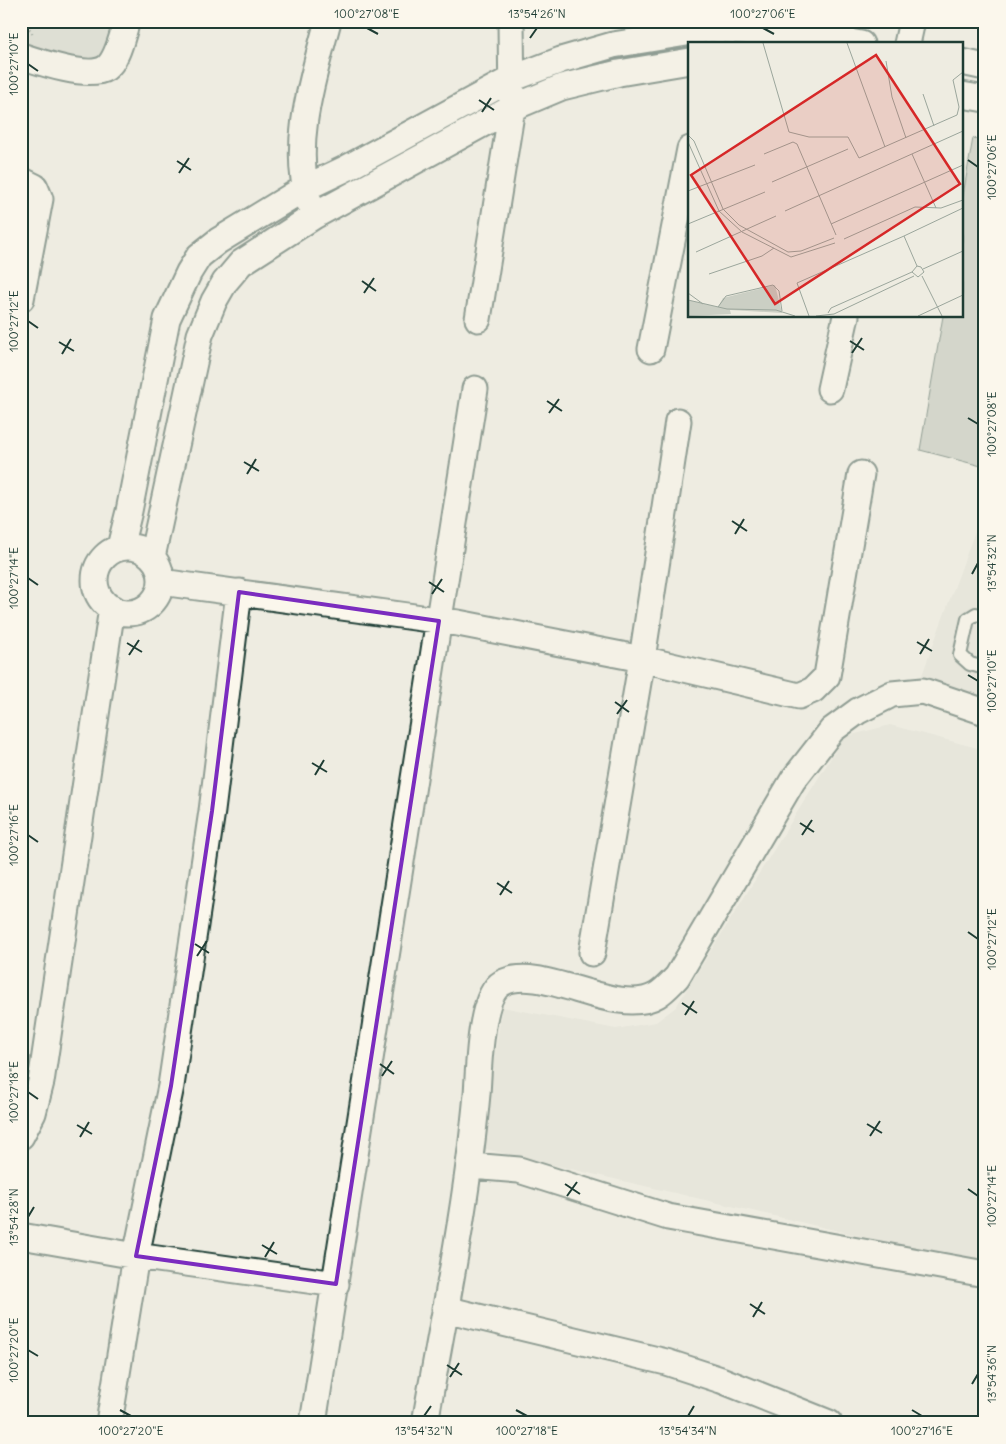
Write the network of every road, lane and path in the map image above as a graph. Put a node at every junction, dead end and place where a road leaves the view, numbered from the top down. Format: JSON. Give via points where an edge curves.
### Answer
{"nodes":[{"id":1,"x":127,"y":21,"type":"edge"},
{"id":2,"x":328,"y":21,"type":"edge"},
{"id":3,"x":511,"y":21,"type":"edge"},
{"id":4,"x":912,"y":21,"type":"edge"},
{"id":5,"x":711,"y":31,"type":"edge"},
{"id":6,"x":850,"y":42,"type":"edge"},
{"id":7,"x":907,"y":42,"type":"edge"},
{"id":8,"x":21,"y":56,"type":"edge"},
{"id":9,"x":688,"y":60,"type":"edge"},
{"id":10,"x":964,"y":62,"type":"edge"},
{"id":11,"x":985,"y":67,"type":"edge"},
{"id":12,"x":511,"y":79,"type":"junction"},
{"id":13,"x":964,"y":95,"type":"edge"},
{"id":14,"x":985,"y":99,"type":"edge"},
{"id":15,"x":512,"y":108,"type":"junction"},
{"id":16,"x":688,"y":158,"type":"edge"},
{"id":17,"x":21,"y":180,"type":"edge"},
{"id":18,"x":305,"y":188,"type":"junction"},
{"id":19,"x":314,"y":216,"type":"junction"},
{"id":20,"x":21,"y":299,"type":"edge"},
{"id":21,"x":846,"y":318,"type":"edge"},
{"id":22,"x":478,"y":319,"type":"dead end"},
{"id":23,"x":651,"y":349,"type":"dead end"},
{"id":24,"x":475,"y":389,"type":"dead end"},
{"id":25,"x":830,"y":389,"type":"dead end"},
{"id":26,"x":678,"y":421,"type":"dead end"},
{"id":27,"x":861,"y":474,"type":"dead end"},
{"id":28,"x":120,"y":548,"type":"junction"},
{"id":29,"x":152,"y":557,"type":"junction"},
{"id":30,"x":161,"y":582,"type":"junction"},
{"id":31,"x":239,"y":592,"type":"junction"},
{"id":32,"x":112,"y":608,"type":"junction"},
{"id":33,"x":985,"y":616,"type":"edge"},
{"id":34,"x":439,"y":621,"type":"junction"},
{"id":35,"x":642,"y":659,"type":"junction"},
{"id":36,"x":985,"y":668,"type":"edge"},
{"id":37,"x":985,"y":712,"type":"edge"},
{"id":38,"x":592,"y":953,"type":"dead end"},
{"id":39,"x":21,"y":1136,"type":"edge"},
{"id":40,"x":471,"y":1166,"type":"junction"},
{"id":41,"x":21,"y":1236,"type":"edge"},
{"id":42,"x":136,"y":1256,"type":"junction"},
{"id":43,"x":985,"y":1274,"type":"edge"},
{"id":44,"x":336,"y":1284,"type":"junction"},
{"id":45,"x":445,"y":1309,"type":"junction"},
{"id":46,"x":109,"y":1423,"type":"edge"},
{"id":47,"x":313,"y":1423,"type":"edge"},
{"id":48,"x":425,"y":1423,"type":"edge"},
{"id":49,"x":829,"y":1423,"type":"edge"}],
"edges":[{"from":1,"to":8,"type":"street","via":[[113,60],[105,68],[61,69]]},
{"from":2,"to":18,"type":"street","via":[[309,99],[302,153]]},
{"from":3,"to":12,"type":"street"},
{"from":4,"to":7,"type":"street"},
{"from":5,"to":6,"type":"street","via":[[818,36]]},
{"from":5,"to":12,"type":"street","via":[[613,45]]},
{"from":9,"to":15,"type":"street","via":[[562,87]]},
{"from":10,"to":11,"type":"street"},
{"from":12,"to":15,"type":"street"},
{"from":12,"to":18,"type":"street"},
{"from":13,"to":14,"type":"street"},
{"from":15,"to":19,"type":"street"},
{"from":15,"to":22,"type":"street"},
{"from":16,"to":23,"type":"street"},
{"from":17,"to":20,"type":"street","via":[[35,187],[40,199]]},
{"from":18,"to":19,"type":"street"},
{"from":18,"to":28,"type":"street","via":[[218,241],[199,256],[188,272],[167,318]]},
{"from":19,"to":29,"type":"street","via":[[240,262],[214,301],[200,335]]},
{"from":21,"to":25,"type":"street"},
{"from":24,"to":34,"type":"street"},
{"from":26,"to":35,"type":"street"},
{"from":27,"to":35,"type":"street","via":[[827,676],[813,690],[799,696]]},
{"from":28,"to":29,"type":"street","via":[[134,547]]},
{"from":28,"to":32,"type":"street","via":[[105,557],[96,578],[102,600]]},
{"from":29,"to":30,"type":"street","via":[[158,564]]},
{"from":30,"to":31,"type":"street"},
{"from":30,"to":32,"type":"street","via":[[152,602],[143,609],[122,612]]},
{"from":31,"to":34,"type":"street"},
{"from":31,"to":42,"type":"street","via":[[212,811],[171,1086]]},
{"from":32,"to":39,"type":"street","via":[[40,1082],[33,1113]]},
{"from":33,"to":36,"type":"lane","via":[[976,614],[968,619],[960,655],[970,664]]},
{"from":34,"to":35,"type":"street"},
{"from":34,"to":44,"type":"street"},
{"from":35,"to":38,"type":"street"},
{"from":37,"to":40,"type":"street","via":[[923,691],[892,694],[832,730],[793,780],[677,977],[657,996],[636,1000],[611,998],[524,977],[502,983],[490,997],[483,1026]]},
{"from":40,"to":43,"type":"street","via":[[519,1170],[668,1217]]},
{"from":40,"to":45,"type":"street"},
{"from":41,"to":42,"type":"street"},
{"from":42,"to":44,"type":"street"},
{"from":42,"to":46,"type":"street"},
{"from":44,"to":47,"type":"street"},
{"from":45,"to":48,"type":"street"},
{"from":45,"to":49,"type":"street","via":[[666,1362]]}]}
